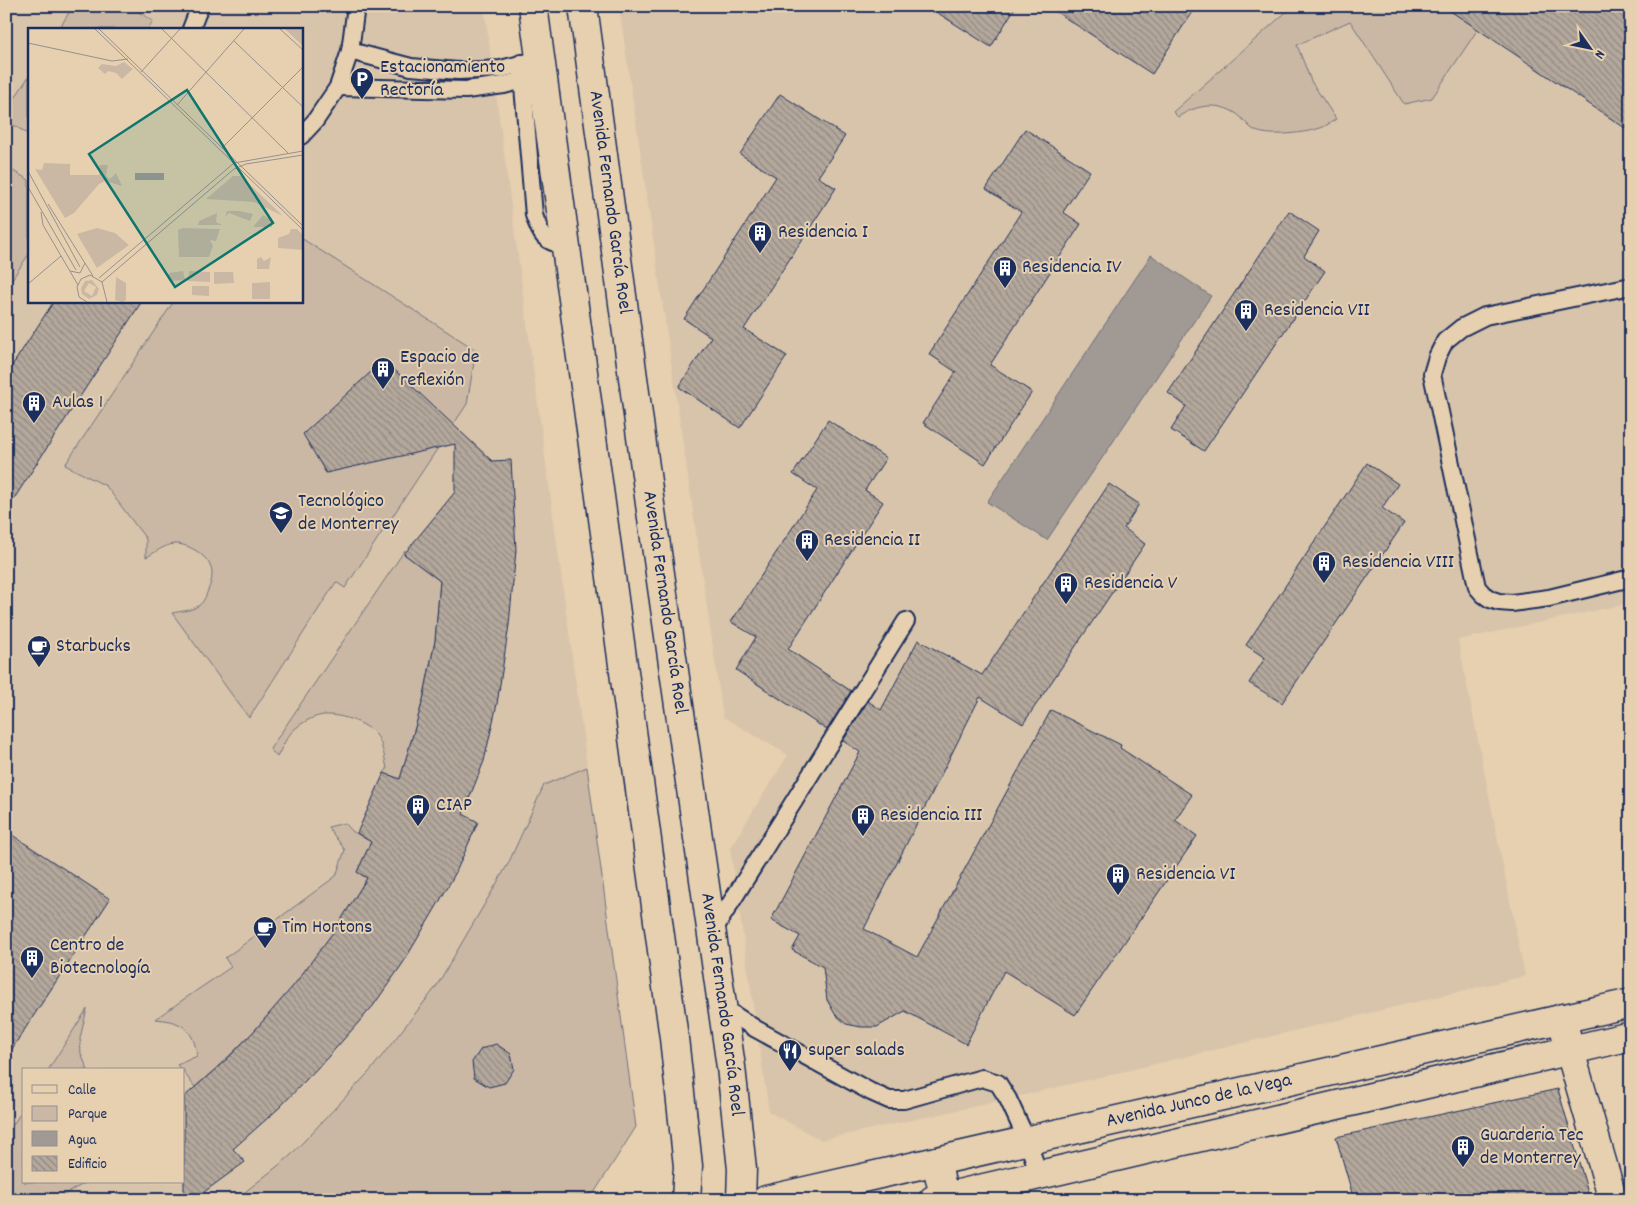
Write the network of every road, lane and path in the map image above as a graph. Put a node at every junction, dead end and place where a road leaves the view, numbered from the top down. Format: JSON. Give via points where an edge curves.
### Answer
{"nodes":[{"id":1,"x":200,"y":6,"type":"edge"},
{"id":2,"x":356,"y":6,"type":"edge"},
{"id":3,"x":533,"y":6,"type":"edge"},
{"id":4,"x":583,"y":6,"type":"edge"},
{"id":5,"x":190,"y":28,"type":"edge"},
{"id":6,"x":350,"y":51,"type":"junction"},
{"id":7,"x":532,"y":69,"type":"junction"},
{"id":8,"x":338,"y":87,"type":"junction"},
{"id":9,"x":302,"y":135,"type":"edge"},
{"id":10,"x":1631,"y":286,"type":"edge"},
{"id":11,"x":1631,"y":578,"type":"edge"},
{"id":12,"x":906,"y":621,"type":"dead end"},
{"id":13,"x":712,"y":934,"type":"junction"},
{"id":14,"x":1631,"y":1003,"type":"edge"},
{"id":15,"x":722,"y":1007,"type":"junction"},
{"id":16,"x":1562,"y":1018,"type":"junction"},
{"id":17,"x":1631,"y":1036,"type":"edge"},
{"id":18,"x":1570,"y":1050,"type":"junction"},
{"id":19,"x":1027,"y":1140,"type":"junction"},
{"id":20,"x":936,"y":1161,"type":"junction"},
{"id":21,"x":1039,"y":1174,"type":"junction"},
{"id":22,"x":941,"y":1199,"type":"edge"},
{"id":23,"x":686,"y":1200,"type":"edge"},
{"id":24,"x":741,"y":1200,"type":"edge"},
{"id":25,"x":766,"y":1200,"type":"edge"},
{"id":26,"x":1613,"y":1200,"type":"edge"}],
"edges":[{"from":1,"to":5,"type":"lane"},
{"from":2,"to":6,"type":"lane"},
{"from":3,"to":7,"type":"street"},
{"from":4,"to":13,"type":"street","name":"Avenida Fernando García Roel"},
{"from":6,"to":7,"type":"lane","via":[[411,67],[458,71]]},
{"from":6,"to":8,"type":"lane"},
{"from":7,"to":8,"type":"lane","via":[[504,85],[466,90]]},
{"from":7,"to":23,"type":"street","via":[[566,246],[674,1038],[688,1166]]},
{"from":8,"to":9,"type":"lane"},
{"from":10,"to":11,"type":"lane","via":[[1485,316],[1461,328],[1446,341],[1436,357],[1432,374],[1477,587],[1483,594],[1499,602],[1512,603],[1549,598]]},
{"from":12,"to":13,"type":"lane"},
{"from":13,"to":15,"type":"street","name":"Avenida Fernando García Roel"},
{"from":14,"to":16,"type":"street","name":"Avenida Junco de la Vega"},
{"from":15,"to":19,"type":"lane","via":[[889,1100],[904,1100],[982,1078],[994,1081],[1008,1099]]},
{"from":15,"to":24,"type":"street","name":"Avenida Fernando García Roel","via":[[741,1162]]},
{"from":16,"to":18,"type":"street"},
{"from":16,"to":19,"type":"street","name":"Avenida Junco de la Vega"},
{"from":17,"to":18,"type":"street","name":"Avenida Junco de la Vega"},
{"from":18,"to":21,"type":"street","name":"Avenida Junco de la Vega"},
{"from":18,"to":26,"type":"street"},
{"from":19,"to":20,"type":"street","name":"Avenida Junco de la Vega"},
{"from":19,"to":21,"type":"lane"},
{"from":20,"to":22,"type":"street"},
{"from":20,"to":25,"type":"street","name":"Avenida Junco de la Vega"},
{"from":21,"to":22,"type":"street","name":"Avenida Junco de la Vega"}]}
